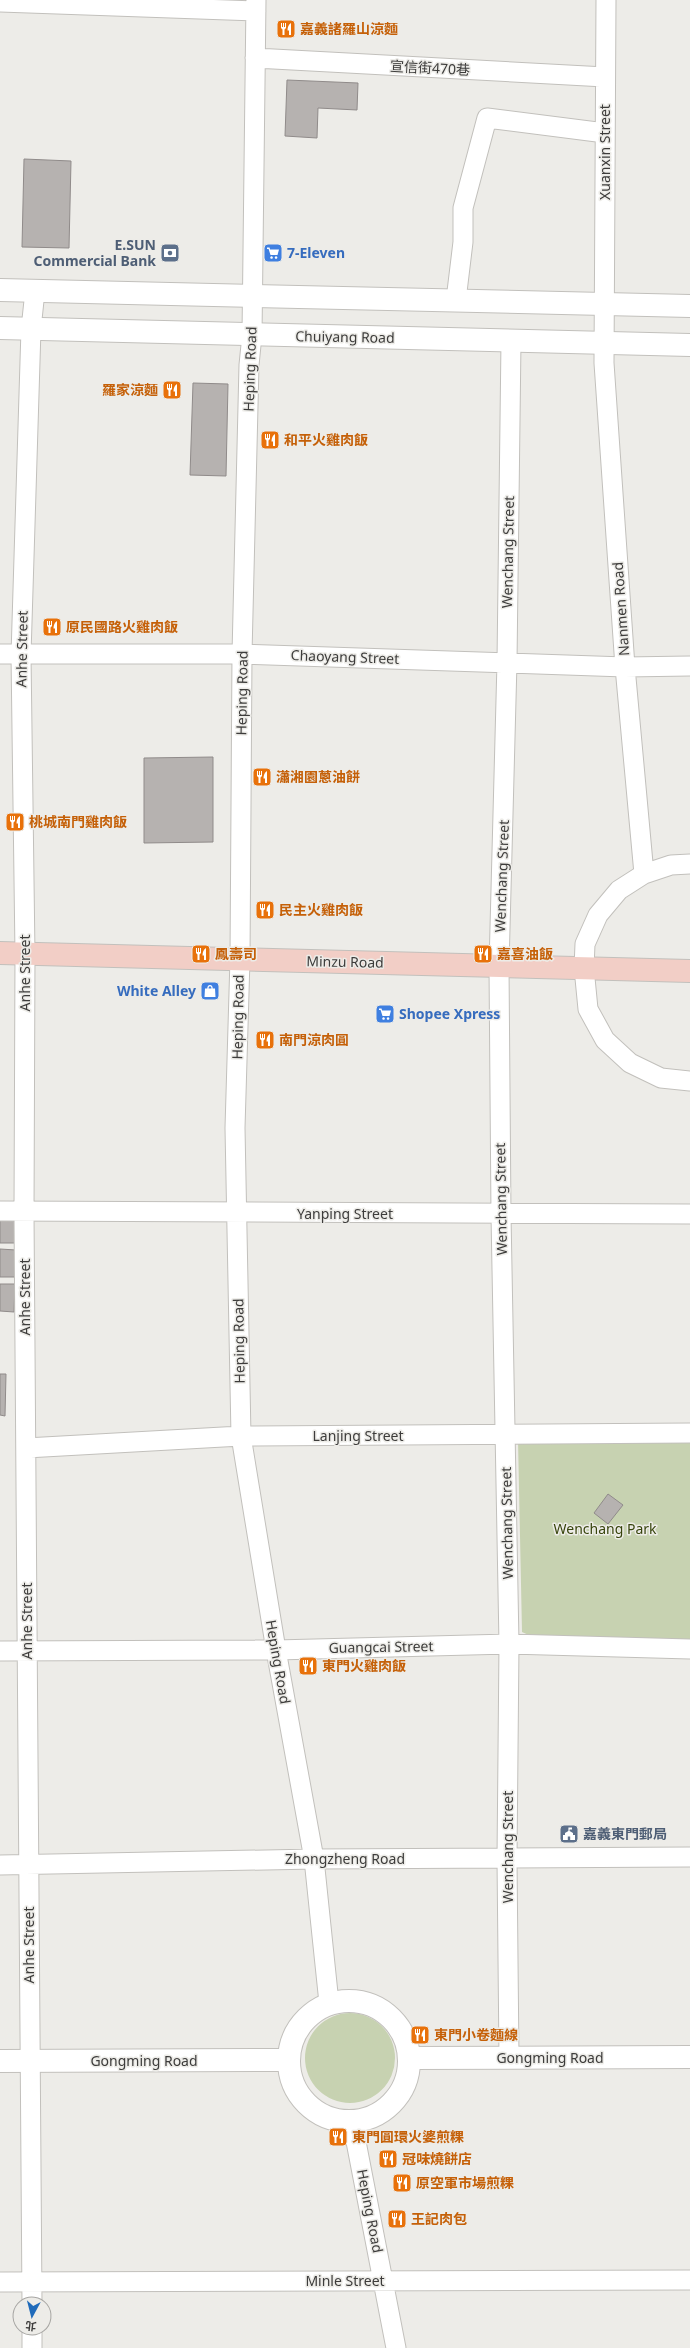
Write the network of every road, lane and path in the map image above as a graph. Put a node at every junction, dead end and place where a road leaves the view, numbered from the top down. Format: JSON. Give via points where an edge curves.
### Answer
{"nodes":[{"id":1,"x":606,"y":0,"type":"edge"},
{"id":2,"x":0,"y":2,"type":"edge"},
{"id":3,"x":256,"y":5,"type":"edge"},
{"id":4,"x":255,"y":58,"type":"junction"},
{"id":5,"x":605,"y":78,"type":"junction"},
{"id":6,"x":605,"y":133,"type":"junction"},
{"id":7,"x":0,"y":290,"type":"edge"},
{"id":8,"x":35,"y":291,"type":"junction"},
{"id":9,"x":252,"y":296,"type":"junction"},
{"id":10,"x":456,"y":300,"type":"junction"},
{"id":11,"x":604,"y":304,"type":"junction"},
{"id":12,"x":690,"y":306,"type":"edge"},
{"id":13,"x":0,"y":328,"type":"edge"},
{"id":14,"x":31,"y":329,"type":"junction"},
{"id":15,"x":252,"y":335,"type":"junction"},
{"id":16,"x":511,"y":341,"type":"junction"},
{"id":17,"x":604,"y":343,"type":"junction"},
{"id":18,"x":690,"y":346,"type":"edge"},
{"id":19,"x":0,"y":654,"type":"edge"},
{"id":20,"x":242,"y":654,"type":"junction"},
{"id":21,"x":21,"y":655,"type":"junction"},
{"id":22,"x":507,"y":662,"type":"junction"},
{"id":23,"x":690,"y":666,"type":"edge"},
{"id":24,"x":625,"y":667,"type":"junction"},
{"id":25,"x":690,"y":864,"type":"edge"},
{"id":26,"x":644,"y":874,"type":"junction"},
{"id":27,"x":0,"y":953,"type":"edge"},
{"id":28,"x":25,"y":954,"type":"junction"},
{"id":29,"x":240,"y":959,"type":"junction"},
{"id":30,"x":499,"y":966,"type":"junction"},
{"id":31,"x":584,"y":968,"type":"junction"},
{"id":32,"x":690,"y":971,"type":"edge"},
{"id":33,"x":690,"y":1081,"type":"edge"},
{"id":34,"x":0,"y":1211,"type":"edge"},
{"id":35,"x":24,"y":1213,"type":"junction"},
{"id":36,"x":237,"y":1214,"type":"junction"},
{"id":37,"x":690,"y":1214,"type":"edge"},
{"id":38,"x":501,"y":1215,"type":"junction"},
{"id":39,"x":690,"y":1433,"type":"edge"},
{"id":40,"x":505,"y":1435,"type":"junction"},
{"id":41,"x":241,"y":1436,"type":"junction"},
{"id":42,"x":26,"y":1448,"type":"junction"},
{"id":43,"x":509,"y":1644,"type":"junction"},
{"id":44,"x":690,"y":1649,"type":"edge"},
{"id":45,"x":276,"y":1650,"type":"junction"},
{"id":46,"x":0,"y":1651,"type":"edge"},
{"id":47,"x":28,"y":1652,"type":"junction"},
{"id":48,"x":690,"y":1857,"type":"edge"},
{"id":49,"x":314,"y":1859,"type":"junction"},
{"id":50,"x":507,"y":1859,"type":"junction"},
{"id":51,"x":0,"y":1865,"type":"edge"},
{"id":52,"x":29,"y":1865,"type":"junction"},
{"id":53,"x":328,"y":2003,"type":"junction"},
{"id":54,"x":690,"y":2057,"type":"edge"},
{"id":55,"x":409,"y":2058,"type":"junction"},
{"id":56,"x":509,"y":2058,"type":"junction"},
{"id":57,"x":289,"y":2060,"type":"junction"},
{"id":58,"x":0,"y":2062,"type":"edge"},
{"id":59,"x":30,"y":2062,"type":"junction"},
{"id":60,"x":352,"y":2121,"type":"junction"},
{"id":61,"x":690,"y":2280,"type":"edge"},
{"id":62,"x":384,"y":2281,"type":"junction"},
{"id":63,"x":0,"y":2282,"type":"edge"},
{"id":64,"x":32,"y":2282,"type":"junction"},
{"id":65,"x":32,"y":2296,"type":"edge"},
{"id":66,"x":32,"y":2336,"type":"edge"},
{"id":67,"x":32,"y":2348,"type":"edge"},
{"id":68,"x":396,"y":2348,"type":"edge"}],
"edges":[{"from":1,"to":5,"type":"street","name":"Xuanxin Street"},
{"from":2,"to":3,"type":"street"},
{"from":3,"to":4,"type":"street","name":"Heping Road"},
{"from":4,"to":5,"type":"street","name":"宣信街470巷"},
{"from":4,"to":9,"type":"street","name":"Heping Road"},
{"from":5,"to":6,"type":"street","name":"Xuanxin Street"},
{"from":6,"to":10,"type":"street","via":[[487,118],[463,208],[463,242]]},
{"from":6,"to":11,"type":"street","name":"Xuanxin Street"},
{"from":7,"to":8,"type":"street"},
{"from":8,"to":9,"type":"street"},
{"from":8,"to":14,"type":"street","name":"Anhe Street"},
{"from":9,"to":10,"type":"street"},
{"from":9,"to":15,"type":"street","name":"Heping Road"},
{"from":10,"to":11,"type":"street"},
{"from":11,"to":12,"type":"street"},
{"from":11,"to":17,"type":"street","name":"Xuanxin Street"},
{"from":13,"to":14,"type":"street","name":"Chuiyang Road"},
{"from":14,"to":15,"type":"street","name":"Chuiyang Road"},
{"from":14,"to":21,"type":"street","name":"Anhe Street"},
{"from":15,"to":16,"type":"street","name":"Chuiyang Road"},
{"from":15,"to":20,"type":"street","name":"Heping Road","via":[[249,366]]},
{"from":16,"to":17,"type":"street","name":"Chuiyang Road"},
{"from":16,"to":22,"type":"street","name":"Wenchang Street"},
{"from":17,"to":18,"type":"street","name":"Chuiyang Road"},
{"from":17,"to":24,"type":"street","name":"Nanmen Road"},
{"from":19,"to":21,"type":"street","name":"Chaoyang Street"},
{"from":20,"to":21,"type":"street","name":"Chaoyang Street"},
{"from":20,"to":22,"type":"street","name":"Chaoyang Street"},
{"from":20,"to":29,"type":"street","name":"Heping Road"},
{"from":21,"to":28,"type":"street","name":"Anhe Street"},
{"from":22,"to":24,"type":"street","name":"Chaoyang Street"},
{"from":22,"to":30,"type":"street","name":"Wenchang Street"},
{"from":23,"to":24,"type":"street","name":"Chaoyang Street"},
{"from":24,"to":26,"type":"street","name":"Nanmen Road"},
{"from":25,"to":26,"type":"street","via":[[672,865]]},
{"from":26,"to":31,"type":"street","via":[[619,890],[598,915],[585,944]]},
{"from":27,"to":28,"type":"main road","name":"Minzu Road"},
{"from":28,"to":29,"type":"main road","name":"Minzu Road"},
{"from":28,"to":35,"type":"street","name":"Anhe Street"},
{"from":29,"to":30,"type":"main road","name":"Minzu Road"},
{"from":29,"to":36,"type":"street","name":"Heping Road","via":[[235,1128]]},
{"from":30,"to":31,"type":"main road","name":"Minzu Road"},
{"from":30,"to":38,"type":"street","name":"Wenchang Street"},
{"from":31,"to":32,"type":"main road","name":"Minzu Road"},
{"from":31,"to":33,"type":"street","via":[[588,1009],[605,1040],[630,1063],[661,1078]]},
{"from":34,"to":35,"type":"street","name":"Yanping Street"},
{"from":35,"to":36,"type":"street","name":"Yanping Street"},
{"from":35,"to":42,"type":"street","name":"Anhe Street"},
{"from":36,"to":38,"type":"street","name":"Yanping Street"},
{"from":36,"to":41,"type":"street","name":"Heping Road"},
{"from":37,"to":38,"type":"street","name":"Yanping Street"},
{"from":38,"to":40,"type":"street","name":"Wenchang Street"},
{"from":39,"to":40,"type":"street","name":"Lanjing Street"},
{"from":40,"to":41,"type":"street","name":"Lanjing Street"},
{"from":40,"to":43,"type":"street","name":"Wenchang Street"},
{"from":41,"to":42,"type":"street","name":"Lanjing Street"},
{"from":41,"to":45,"type":"street","name":"Heping Road"},
{"from":42,"to":47,"type":"street","name":"Anhe Street"},
{"from":43,"to":44,"type":"street","name":"Guangcai Street"},
{"from":43,"to":45,"type":"street","name":"Guangcai Street"},
{"from":43,"to":50,"type":"street","name":"Wenchang Street"},
{"from":45,"to":47,"type":"street","name":"Guangcai Street"},
{"from":45,"to":49,"type":"street","name":"Heping Road"},
{"from":46,"to":47,"type":"street","name":"Guangcai Street"},
{"from":47,"to":52,"type":"street","name":"Anhe Street"},
{"from":48,"to":50,"type":"street","name":"Zhongzheng Road"},
{"from":49,"to":50,"type":"street","name":"Zhongzheng Road"},
{"from":49,"to":52,"type":"street","name":"Zhongzheng Road"},
{"from":49,"to":53,"type":"street","name":"Heping Road"},
{"from":50,"to":56,"type":"street","name":"Wenchang Street"},
{"from":51,"to":52,"type":"street","name":"Zhongzheng Road"},
{"from":52,"to":59,"type":"street","name":"Anhe Street"},
{"from":53,"to":55,"type":"street","via":[[356,2002],[373,2006],[387,2015],[398,2027],[406,2042]]},
{"from":53,"to":57,"type":"street","via":[[298,2028],[291,2043]]},
{"from":54,"to":56,"type":"street","name":"Gongming Road"},
{"from":55,"to":56,"type":"street","name":"Gongming Road"},
{"from":55,"to":60,"type":"street","via":[[405,2083],[400,2094],[387,2108],[371,2117]]},
{"from":57,"to":59,"type":"street","name":"Gongming Road"},
{"from":57,"to":60,"type":"street","via":[[290,2074],[295,2087],[312,2109],[332,2118]]},
{"from":58,"to":59,"type":"street","name":"Gongming Road"},
{"from":59,"to":64,"type":"street","name":"Anhe Street"},
{"from":60,"to":62,"type":"street","name":"Heping Road"},
{"from":61,"to":62,"type":"street","name":"Minle Street"},
{"from":62,"to":64,"type":"street","name":"Minle Street"},
{"from":62,"to":68,"type":"street","name":"Heping Road"},
{"from":63,"to":64,"type":"street","name":"Minle Street"},
{"from":64,"to":65,"type":"street","name":"Anhe Street"},
{"from":66,"to":67,"type":"street"}]}
